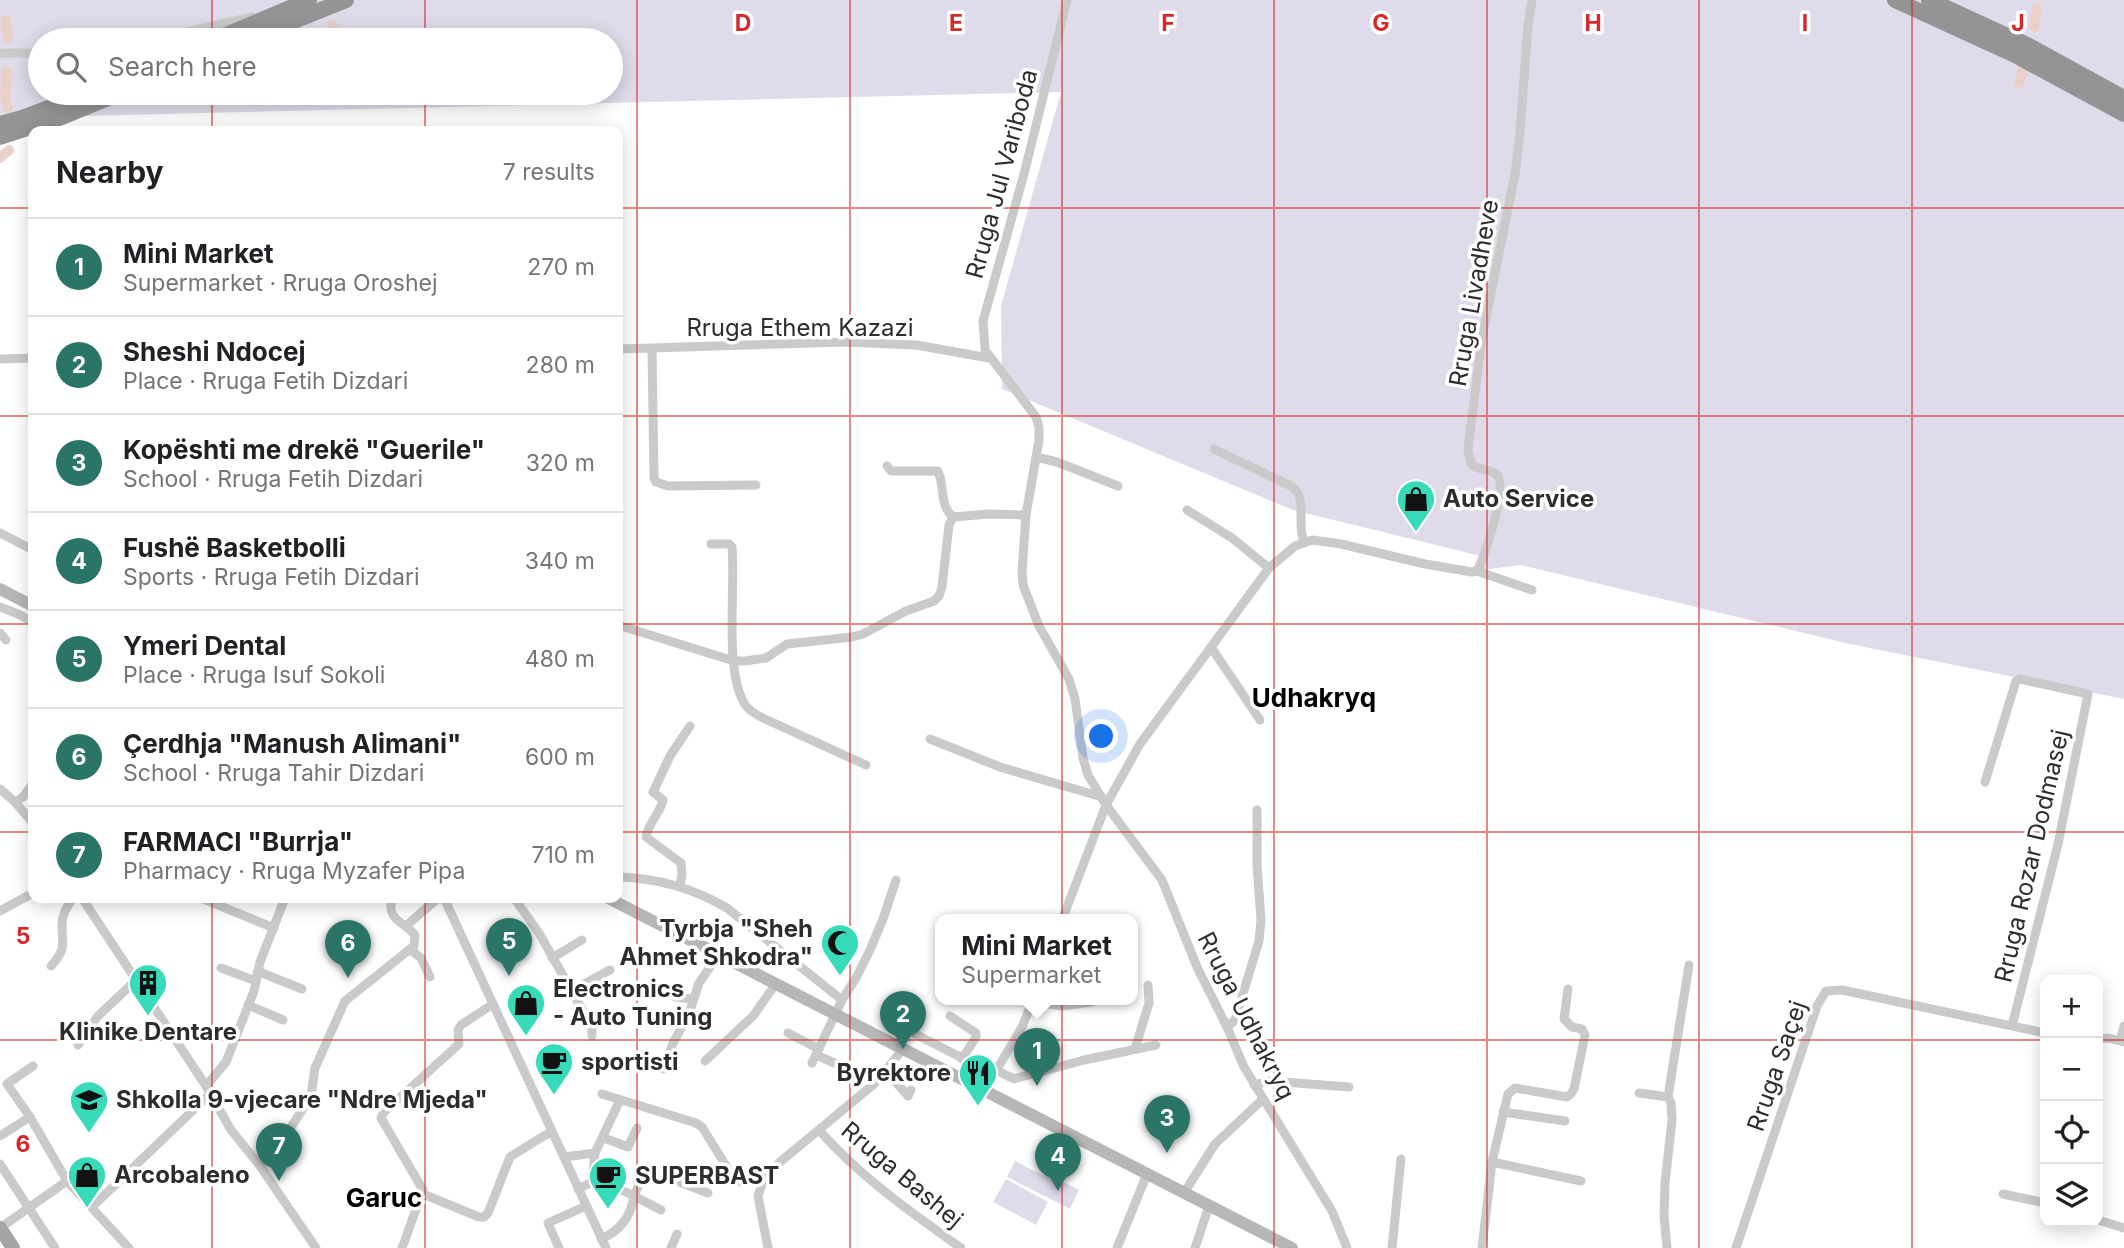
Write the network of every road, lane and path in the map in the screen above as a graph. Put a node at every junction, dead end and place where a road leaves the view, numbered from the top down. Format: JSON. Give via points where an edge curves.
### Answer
{"nodes":[{"id":1,"x":309,"y":0,"type":"edge"},
{"id":2,"x":346,"y":0,"type":"edge"},
{"id":3,"x":1067,"y":0,"type":"edge"},
{"id":4,"x":1532,"y":0,"type":"edge"},
{"id":5,"x":1895,"y":0,"type":"edge"},
{"id":6,"x":1929,"y":0,"type":"edge"},
{"id":7,"x":290,"y":8,"type":"junction"},
{"id":8,"x":203,"y":28,"type":"edge"},
{"id":9,"x":242,"y":28,"type":"edge"},
{"id":10,"x":276,"y":28,"type":"edge"},
{"id":11,"x":0,"y":53,"type":"edge"},
{"id":12,"x":28,"y":53,"type":"edge"},
{"id":13,"x":2124,"y":98,"type":"edge"},
{"id":14,"x":55,"y":105,"type":"edge"},
{"id":15,"x":91,"y":105,"type":"edge"},
{"id":16,"x":2124,"y":114,"type":"edge"},
{"id":17,"x":0,"y":124,"type":"edge"},
{"id":18,"x":34,"y":126,"type":"edge"},
{"id":19,"x":28,"y":128,"type":"edge"},
{"id":20,"x":0,"y":137,"type":"edge"},
{"id":21,"x":623,"y":349,"type":"edge"},
{"id":22,"x":652,"y":349,"type":"junction"},
{"id":23,"x":28,"y":358,"type":"edge"},
{"id":24,"x":989,"y":358,"type":"junction"},
{"id":25,"x":0,"y":359,"type":"edge"},
{"id":26,"x":1214,"y":449,"type":"dead end"},
{"id":27,"x":1036,"y":457,"type":"junction"},
{"id":28,"x":887,"y":466,"type":"dead end"},
{"id":29,"x":756,"y":485,"type":"dead end"},
{"id":30,"x":1118,"y":486,"type":"dead end"},
{"id":31,"x":1187,"y":510,"type":"dead end"},
{"id":32,"x":1027,"y":515,"type":"junction"},
{"id":33,"x":953,"y":517,"type":"junction"},
{"id":34,"x":0,"y":533,"type":"edge"},
{"id":35,"x":1304,"y":541,"type":"junction"},
{"id":36,"x":711,"y":544,"type":"dead end"},
{"id":37,"x":28,"y":547,"type":"edge"},
{"id":38,"x":1269,"y":568,"type":"junction"},
{"id":39,"x":1478,"y":570,"type":"junction"},
{"id":40,"x":0,"y":589,"type":"edge"},
{"id":41,"x":1532,"y":590,"type":"dead end"},
{"id":42,"x":28,"y":603,"type":"edge"},
{"id":43,"x":0,"y":607,"type":"edge"},
{"id":44,"x":28,"y":619,"type":"edge"},
{"id":45,"x":623,"y":627,"type":"edge"},
{"id":46,"x":1212,"y":647,"type":"junction"},
{"id":47,"x":734,"y":661,"type":"junction"},
{"id":48,"x":1260,"y":720,"type":"dead end"},
{"id":49,"x":690,"y":726,"type":"dead end"},
{"id":50,"x":930,"y":739,"type":"dead end"},
{"id":51,"x":866,"y":765,"type":"dead end"},
{"id":52,"x":1985,"y":782,"type":"dead end"},
{"id":53,"x":0,"y":789,"type":"edge"},
{"id":54,"x":28,"y":790,"type":"edge"},
{"id":55,"x":1104,"y":801,"type":"junction"},
{"id":56,"x":15,"y":802,"type":"junction"},
{"id":57,"x":1257,"y":810,"type":"dead end"},
{"id":58,"x":28,"y":817,"type":"edge"},
{"id":59,"x":623,"y":878,"type":"edge"},
{"id":60,"x":896,"y":880,"type":"dead end"},
{"id":61,"x":680,"y":886,"type":"junction"},
{"id":62,"x":28,"y":896,"type":"edge"},
{"id":63,"x":70,"y":903,"type":"edge"},
{"id":64,"x":85,"y":903,"type":"edge"},
{"id":65,"x":213,"y":903,"type":"edge"},
{"id":66,"x":230,"y":903,"type":"edge"},
{"id":67,"x":283,"y":903,"type":"edge"},
{"id":68,"x":391,"y":903,"type":"edge"},
{"id":69,"x":432,"y":903,"type":"edge"},
{"id":70,"x":446,"y":903,"type":"edge"},
{"id":71,"x":518,"y":903,"type":"edge"},
{"id":72,"x":618,"y":903,"type":"edge"},
{"id":73,"x":228,"y":909,"type":"junction"},
{"id":74,"x":0,"y":911,"type":"edge"},
{"id":75,"x":1064,"y":914,"type":"edge"},
{"id":76,"x":406,"y":926,"type":"junction"},
{"id":77,"x":274,"y":928,"type":"junction"},
{"id":78,"x":582,"y":940,"type":"dead end"},
{"id":79,"x":411,"y":950,"type":"junction"},
{"id":80,"x":719,"y":954,"type":"junction"},
{"id":81,"x":552,"y":958,"type":"junction"},
{"id":82,"x":1689,"y":965,"type":"dead end"},
{"id":83,"x":51,"y":966,"type":"dead end"},
{"id":84,"x":221,"y":968,"type":"dead end"},
{"id":85,"x":610,"y":970,"type":"dead end"},
{"id":86,"x":256,"y":977,"type":"junction"},
{"id":87,"x":430,"y":977,"type":"dead end"},
{"id":88,"x":135,"y":981,"type":"junction"},
{"id":89,"x":775,"y":985,"type":"junction"},
{"id":90,"x":1148,"y":985,"type":"dead end"},
{"id":91,"x":302,"y":989,"type":"dead end"},
{"id":92,"x":1568,"y":989,"type":"dead end"},
{"id":93,"x":572,"y":991,"type":"junction"},
{"id":94,"x":675,"y":997,"type":"dead end"},
{"id":95,"x":693,"y":999,"type":"junction"},
{"id":96,"x":842,"y":1000,"type":"junction"},
{"id":97,"x":493,"y":1004,"type":"junction"},
{"id":98,"x":248,"y":1005,"type":"junction"},
{"id":99,"x":1031,"y":1005,"type":"edge"},
{"id":100,"x":835,"y":1015,"type":"junction"},
{"id":101,"x":950,"y":1016,"type":"dead end"},
{"id":102,"x":283,"y":1020,"type":"dead end"},
{"id":103,"x":2012,"y":1026,"type":"junction"},
{"id":104,"x":2124,"y":1026,"type":"edge"},
{"id":105,"x":1227,"y":1027,"type":"junction"},
{"id":106,"x":2040,"y":1032,"type":"edge"},
{"id":107,"x":788,"y":1033,"type":"dead end"},
{"id":108,"x":913,"y":1033,"type":"dead end"},
{"id":109,"x":592,"y":1036,"type":"dead end"},
{"id":110,"x":2103,"y":1038,"type":"edge"},
{"id":111,"x":2122,"y":1042,"type":"edge"},
{"id":112,"x":78,"y":1045,"type":"dead end"},
{"id":113,"x":1156,"y":1045,"type":"dead end"},
{"id":114,"x":903,"y":1049,"type":"junction"},
{"id":115,"x":1136,"y":1049,"type":"junction"},
{"id":116,"x":816,"y":1056,"type":"junction"},
{"id":117,"x":962,"y":1059,"type":"junction"},
{"id":118,"x":705,"y":1061,"type":"dead end"},
{"id":119,"x":33,"y":1066,"type":"dead end"},
{"id":120,"x":663,"y":1069,"type":"dead end"},
{"id":121,"x":886,"y":1071,"type":"junction"},
{"id":122,"x":995,"y":1072,"type":"junction"},
{"id":123,"x":874,"y":1084,"type":"junction"},
{"id":124,"x":1254,"y":1085,"type":"junction"},
{"id":125,"x":1349,"y":1087,"type":"dead end"},
{"id":126,"x":208,"y":1090,"type":"junction"},
{"id":127,"x":911,"y":1090,"type":"dead end"},
{"id":128,"x":984,"y":1091,"type":"junction"},
{"id":129,"x":1639,"y":1093,"type":"dead end"},
{"id":130,"x":602,"y":1094,"type":"dead end"},
{"id":131,"x":1668,"y":1097,"type":"junction"},
{"id":132,"x":1263,"y":1099,"type":"junction"},
{"id":133,"x":621,"y":1100,"type":"junction"},
{"id":134,"x":1503,"y":1112,"type":"junction"},
{"id":135,"x":30,"y":1117,"type":"junction"},
{"id":136,"x":1565,"y":1121,"type":"dead end"},
{"id":137,"x":637,"y":1128,"type":"dead end"},
{"id":138,"x":820,"y":1130,"type":"junction"},
{"id":139,"x":552,"y":1132,"type":"junction"},
{"id":140,"x":0,"y":1136,"type":"edge"},
{"id":141,"x":604,"y":1138,"type":"junction"},
{"id":142,"x":595,"y":1153,"type":"junction"},
{"id":143,"x":564,"y":1157,"type":"junction"},
{"id":144,"x":1401,"y":1159,"type":"dead end"},
{"id":145,"x":1492,"y":1162,"type":"junction"},
{"id":146,"x":0,"y":1164,"type":"edge"},
{"id":147,"x":260,"y":1166,"type":"junction"},
{"id":148,"x":1147,"y":1174,"type":"junction"},
{"id":149,"x":593,"y":1176,"type":"junction"},
{"id":150,"x":67,"y":1181,"type":"junction"},
{"id":151,"x":763,"y":1181,"type":"junction"},
{"id":152,"x":1581,"y":1181,"type":"dead end"},
{"id":153,"x":578,"y":1189,"type":"junction"},
{"id":154,"x":708,"y":1192,"type":"dead end"},
{"id":155,"x":1184,"y":1193,"type":"junction"},
{"id":156,"x":2003,"y":1194,"type":"dead end"},
{"id":157,"x":423,"y":1195,"type":"junction"},
{"id":158,"x":634,"y":1196,"type":"junction"},
{"id":159,"x":2040,"y":1202,"type":"edge"},
{"id":160,"x":93,"y":1206,"type":"junction"},
{"id":161,"x":586,"y":1206,"type":"junction"},
{"id":162,"x":1209,"y":1206,"type":"junction"},
{"id":163,"x":28,"y":1208,"type":"junction"},
{"id":164,"x":662,"y":1210,"type":"dead end"},
{"id":165,"x":2103,"y":1222,"type":"edge"},
{"id":166,"x":0,"y":1228,"type":"edge"},
{"id":167,"x":2124,"y":1228,"type":"edge"},
{"id":168,"x":677,"y":1234,"type":"dead end"},
{"id":169,"x":604,"y":1243,"type":"edge"},
{"id":170,"x":13,"y":1248,"type":"edge"},
{"id":171,"x":55,"y":1248,"type":"edge"},
{"id":172,"x":130,"y":1248,"type":"edge"},
{"id":173,"x":316,"y":1248,"type":"edge"},
{"id":174,"x":402,"y":1248,"type":"edge"},
{"id":175,"x":559,"y":1248,"type":"edge"},
{"id":176,"x":671,"y":1248,"type":"edge"},
{"id":177,"x":768,"y":1248,"type":"edge"},
{"id":178,"x":961,"y":1248,"type":"edge"},
{"id":179,"x":1116,"y":1248,"type":"edge"},
{"id":180,"x":1195,"y":1248,"type":"edge"},
{"id":181,"x":1292,"y":1248,"type":"edge"},
{"id":182,"x":1347,"y":1248,"type":"edge"},
{"id":183,"x":1392,"y":1248,"type":"edge"},
{"id":184,"x":1482,"y":1248,"type":"edge"},
{"id":185,"x":1667,"y":1248,"type":"edge"},
{"id":186,"x":1736,"y":1248,"type":"edge"}],
"edges":[{"from":1,"to":7,"type":"highway"},
{"from":2,"to":10,"type":"highway"},
{"from":3,"to":24,"type":"street","name":"Rruga Jul Variboda","via":[[983,321]]},
{"from":4,"to":39,"type":"street","name":"Rruga Livadheve","via":[[1520,132],[1482,338],[1468,451],[1472,465],[1499,478],[1497,510]]},
{"from":5,"to":16,"type":"highway","via":[[2015,55]]},
{"from":6,"to":13,"type":"highway","via":[[2027,45]]},
{"from":7,"to":8,"type":"street"},
{"from":7,"to":9,"type":"highway"},
{"from":11,"to":12,"type":"street"},
{"from":14,"to":17,"type":"highway"},
{"from":15,"to":18,"type":"highway"},
{"from":19,"to":20,"type":"highway"},
{"from":21,"to":22,"type":"street","name":"Rruga Ethem Kazazi"},
{"from":22,"to":24,"type":"street","name":"Rruga Ethem Kazazi","via":[[844,342],[916,345]]},
{"from":22,"to":29,"type":"street","name":"Rruga Ethem Kazazi","via":[[656,482],[668,486]]},
{"from":23,"to":25,"type":"street"},
{"from":24,"to":27,"type":"street","name":"Rruga Udhakryq","via":[[1036,418]]},
{"from":26,"to":35,"type":"street","via":[[1299,493]]},
{"from":27,"to":30,"type":"street"},
{"from":27,"to":32,"type":"street","name":"Rruga Udhakryq"},
{"from":28,"to":33,"type":"street","via":[[891,471],[938,471],[944,507]]},
{"from":31,"to":38,"type":"street"},
{"from":32,"to":33,"type":"street"},
{"from":32,"to":55,"type":"street","name":"Rruga Udhakryq","via":[[1023,585],[1039,626],[1069,679],[1083,758]]},
{"from":33,"to":47,"type":"street","via":[[942,587],[934,601],[863,634],[787,644],[766,658]]},
{"from":34,"to":37,"type":"street"},
{"from":35,"to":38,"type":"street"},
{"from":35,"to":39,"type":"street","via":[[1321,540],[1425,564]]},
{"from":36,"to":47,"type":"street","via":[[732,547]]},
{"from":38,"to":46,"type":"street"},
{"from":39,"to":41,"type":"street"},
{"from":40,"to":42,"type":"main road"},
{"from":43,"to":44,"type":"street"},
{"from":45,"to":47,"type":"street"},
{"from":46,"to":48,"type":"street"},
{"from":46,"to":55,"type":"street"},
{"from":47,"to":51,"type":"street","via":[[741,694],[754,713]]},
{"from":49,"to":61,"type":"street","via":[[653,792],[663,800],[646,837],[681,863]]},
{"from":50,"to":55,"type":"street"},
{"from":52,"to":103,"type":"street","name":"Rruga Rozar Dodmasej","via":[[2016,681],[2088,694],[2058,844]]},
{"from":53,"to":56,"type":"street"},
{"from":54,"to":56,"type":"street"},
{"from":55,"to":75,"type":"street"},
{"from":55,"to":105,"type":"street","name":"Rruga Udhakryq","via":[[1162,880]]},
{"from":56,"to":58,"type":"street"},
{"from":57,"to":105,"type":"street","via":[[1259,941],[1235,1020]]},
{"from":59,"to":61,"type":"street"},
{"from":60,"to":96,"type":"street","via":[[870,950]]},
{"from":61,"to":96,"type":"street","via":[[727,908]]},
{"from":62,"to":74,"type":"street"},
{"from":63,"to":83,"type":"street","via":[[63,915],[64,944]]},
{"from":64,"to":88,"type":"street"},
{"from":65,"to":73,"type":"street"},
{"from":66,"to":73,"type":"street"},
{"from":67,"to":77,"type":"street"},
{"from":68,"to":76,"type":"street","via":[[392,912]]},
{"from":69,"to":76,"type":"street"},
{"from":70,"to":97,"type":"street"},
{"from":71,"to":81,"type":"street"},
{"from":72,"to":80,"type":"main road"},
{"from":73,"to":77,"type":"street"},
{"from":76,"to":79,"type":"street","via":[[415,935]]},
{"from":77,"to":86,"type":"street"},
{"from":78,"to":81,"type":"street"},
{"from":79,"to":87,"type":"street","via":[[421,958]]},
{"from":79,"to":147,"type":"street","via":[[345,1001],[315,1068],[309,1101]]},
{"from":80,"to":89,"type":"main road"},
{"from":80,"to":95,"type":"street"},
{"from":81,"to":93,"type":"street"},
{"from":82,"to":131,"type":"street"},
{"from":84,"to":86,"type":"street"},
{"from":85,"to":93,"type":"street"},
{"from":86,"to":91,"type":"street","via":[[262,973]]},
{"from":86,"to":98,"type":"street"},
{"from":88,"to":112,"type":"street","via":[[98,1016]]},
{"from":88,"to":126,"type":"street"},
{"from":89,"to":100,"type":"main road"},
{"from":89,"to":118,"type":"street","via":[[761,1007]]},
{"from":90,"to":115,"type":"street","via":[[1149,1003]]},
{"from":92,"to":134,"type":"street","via":[[1564,1019],[1585,1035],[1572,1094],[1567,1097],[1515,1088],[1508,1094]]},
{"from":93,"to":109,"type":"street","via":[[592,1027]]},
{"from":94,"to":95,"type":"street"},
{"from":95,"to":120,"type":"street"},
{"from":96,"to":100,"type":"street"},
{"from":97,"to":139,"type":"street"},
{"from":97,"to":157,"type":"street","via":[[461,1025],[459,1044],[381,1118]]},
{"from":98,"to":102,"type":"street"},
{"from":98,"to":126,"type":"street","via":[[226,1062]]},
{"from":99,"to":122,"type":"street"},
{"from":100,"to":114,"type":"main road"},
{"from":100,"to":116,"type":"street"},
{"from":101,"to":117,"type":"street","via":[[976,1033]]},
{"from":103,"to":106,"type":"street","name":"Rruga Saçej"},
{"from":103,"to":186,"type":"street","name":"Rruga Saçej","via":[[1842,990],[1826,991],[1817,1006]]},
{"from":104,"to":111,"type":"street"},
{"from":105,"to":124,"type":"street","name":"Rruga Udhakryq"},
{"from":107,"to":116,"type":"street"},
{"from":108,"to":117,"type":"street"},
{"from":110,"to":111,"type":"street"},
{"from":113,"to":115,"type":"street"},
{"from":114,"to":121,"type":"street"},
{"from":114,"to":128,"type":"main road"},
{"from":115,"to":122,"type":"street","via":[[1014,1079]]},
{"from":116,"to":123,"type":"street","via":[[869,1077]]},
{"from":117,"to":122,"type":"street"},
{"from":119,"to":135,"type":"street","via":[[7,1084]]},
{"from":121,"to":123,"type":"street"},
{"from":121,"to":127,"type":"street","via":[[908,1096]]},
{"from":122,"to":128,"type":"street"},
{"from":123,"to":138,"type":"street"},
{"from":124,"to":125,"type":"street","via":[[1269,1081]]},
{"from":124,"to":132,"type":"street","name":"Rruga Udhakryq"},
{"from":126,"to":147,"type":"street","via":[[231,1130]]},
{"from":126,"to":160,"type":"street"},
{"from":128,"to":148,"type":"main road"},
{"from":129,"to":131,"type":"street"},
{"from":130,"to":133,"type":"street"},
{"from":131,"to":185,"type":"street","via":[[1672,1120],[1665,1183]]},
{"from":132,"to":155,"type":"street","via":[[1216,1144]]},
{"from":132,"to":182,"type":"street","name":"Rruga Udhakryq","via":[[1332,1211]]},
{"from":133,"to":141,"type":"street"},
{"from":133,"to":151,"type":"street","via":[[696,1123],[733,1177],[741,1182]]},
{"from":134,"to":136,"type":"street"},
{"from":134,"to":145,"type":"street"},
{"from":135,"to":140,"type":"street"},
{"from":135,"to":150,"type":"street"},
{"from":137,"to":141,"type":"street","via":[[628,1147]]},
{"from":138,"to":151,"type":"street"},
{"from":138,"to":178,"type":"street","name":"Rruga Bashej","via":[[862,1172]]},
{"from":139,"to":143,"type":"street"},
{"from":139,"to":157,"type":"street","via":[[510,1157],[484,1217]]},
{"from":141,"to":142,"type":"street"},
{"from":142,"to":143,"type":"street"},
{"from":142,"to":149,"type":"street"},
{"from":143,"to":153,"type":"street"},
{"from":144,"to":183,"type":"street"},
{"from":145,"to":152,"type":"street"},
{"from":145,"to":184,"type":"street"},
{"from":146,"to":163,"type":"street"},
{"from":147,"to":173,"type":"street"},
{"from":148,"to":155,"type":"main road"},
{"from":148,"to":179,"type":"street"},
{"from":149,"to":153,"type":"street","via":[[592,1182]]},
{"from":149,"to":158,"type":"street"},
{"from":150,"to":160,"type":"street"},
{"from":150,"to":163,"type":"street"},
{"from":151,"to":177,"type":"street","via":[[758,1196]]},
{"from":153,"to":161,"type":"street"},
{"from":154,"to":158,"type":"street","via":[[649,1170]]},
{"from":155,"to":162,"type":"main road"},
{"from":156,"to":159,"type":"street"},
{"from":157,"to":174,"type":"street"},
{"from":158,"to":164,"type":"street"},
{"from":158,"to":169,"type":"street","via":[[623,1224]]},
{"from":160,"to":172,"type":"street"},
{"from":161,"to":169,"type":"street"},
{"from":161,"to":175,"type":"street","via":[[548,1223]]},
{"from":162,"to":180,"type":"street"},
{"from":162,"to":181,"type":"main road"},
{"from":163,"to":166,"type":"street"},
{"from":163,"to":171,"type":"street"},
{"from":165,"to":167,"type":"street"},
{"from":166,"to":170,"type":"main road"},
{"from":168,"to":176,"type":"street"}]}
